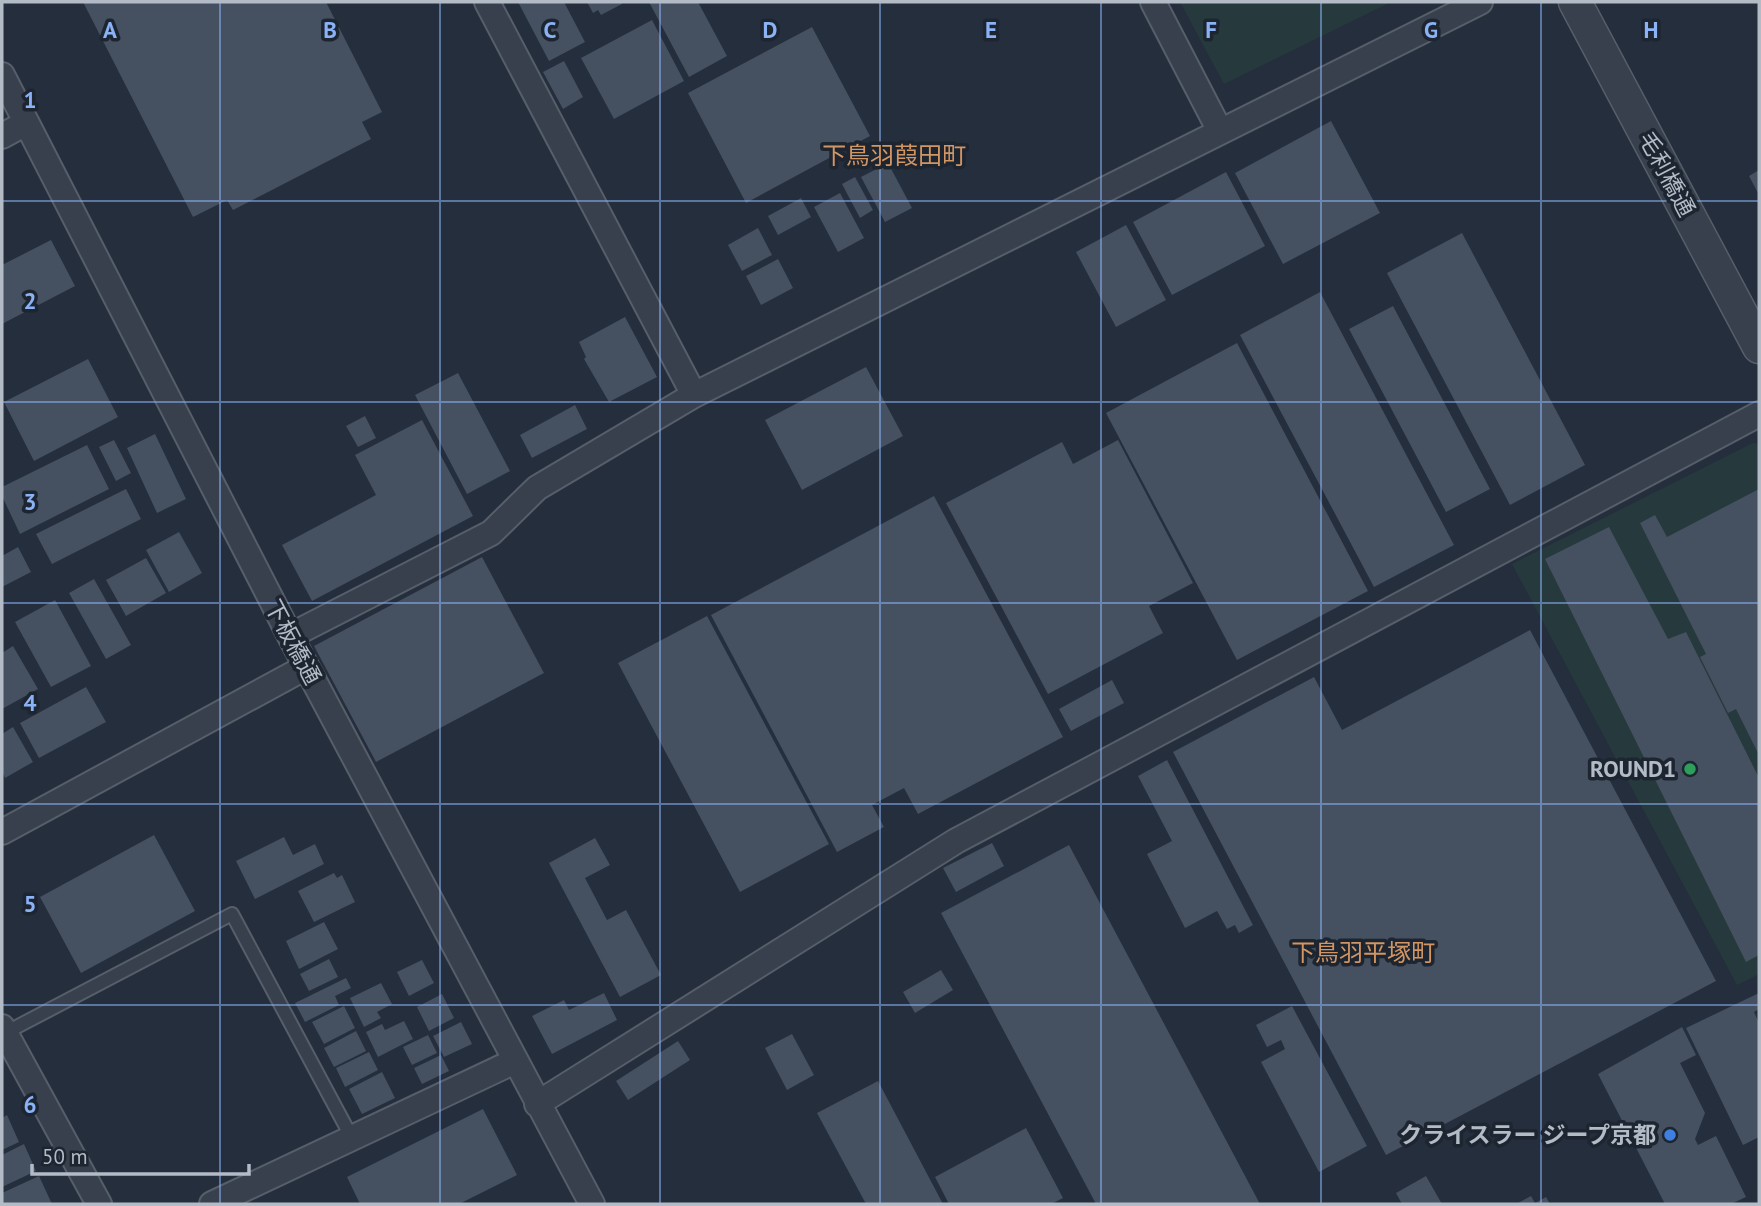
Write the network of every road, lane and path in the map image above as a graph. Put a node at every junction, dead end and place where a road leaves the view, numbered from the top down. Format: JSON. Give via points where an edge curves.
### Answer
{"nodes":[{"id":1,"x":487,"y":2,"type":"edge"},
{"id":2,"x":1153,"y":2,"type":"edge"},
{"id":3,"x":1480,"y":2,"type":"edge"},
{"id":4,"x":1575,"y":2,"type":"edge"},
{"id":5,"x":2,"y":75,"type":"edge"},
{"id":6,"x":26,"y":123,"type":"junction"},
{"id":7,"x":1220,"y":131,"type":"junction"},
{"id":8,"x":2,"y":136,"type":"edge"},
{"id":9,"x":1759,"y":347,"type":"edge"},
{"id":10,"x":694,"y":395,"type":"junction"},
{"id":11,"x":1759,"y":414,"type":"edge"},
{"id":12,"x":290,"y":636,"type":"junction"},
{"id":13,"x":306,"y":667,"type":"junction"},
{"id":14,"x":2,"y":832,"type":"edge"},
{"id":15,"x":4,"y":1030,"type":"edge"},
{"id":16,"x":515,"y":1061,"type":"junction"},
{"id":17,"x":537,"y":1104,"type":"junction"},
{"id":18,"x":352,"y":1138,"type":"junction"},
{"id":19,"x":99,"y":1204,"type":"edge"},
{"id":20,"x":212,"y":1204,"type":"edge"},
{"id":21,"x":592,"y":1204,"type":"edge"}],
"edges":[{"from":1,"to":10,"type":"street"},
{"from":2,"to":7,"type":"street"},
{"from":3,"to":7,"type":"street"},
{"from":4,"to":9,"type":"street","name":"毛利橋通"},
{"from":5,"to":6,"type":"street","name":"下板橋通"},
{"from":6,"to":8,"type":"street"},
{"from":6,"to":12,"type":"street","name":"下板橋通"},
{"from":7,"to":10,"type":"street"},
{"from":10,"to":12,"type":"street","via":[[537,488],[491,533]]},
{"from":11,"to":17,"type":"street","via":[[956,841]]},
{"from":12,"to":13,"type":"street","name":"下板橋通"},
{"from":13,"to":14,"type":"street"},
{"from":13,"to":16,"type":"street","name":"下板橋通"},
{"from":15,"to":18,"type":"lane","via":[[232,914]]},
{"from":15,"to":19,"type":"street"},
{"from":16,"to":17,"type":"street","name":"下板橋通"},
{"from":16,"to":18,"type":"street"},
{"from":17,"to":21,"type":"street","name":"下板橋通"},
{"from":18,"to":20,"type":"street"}]}
